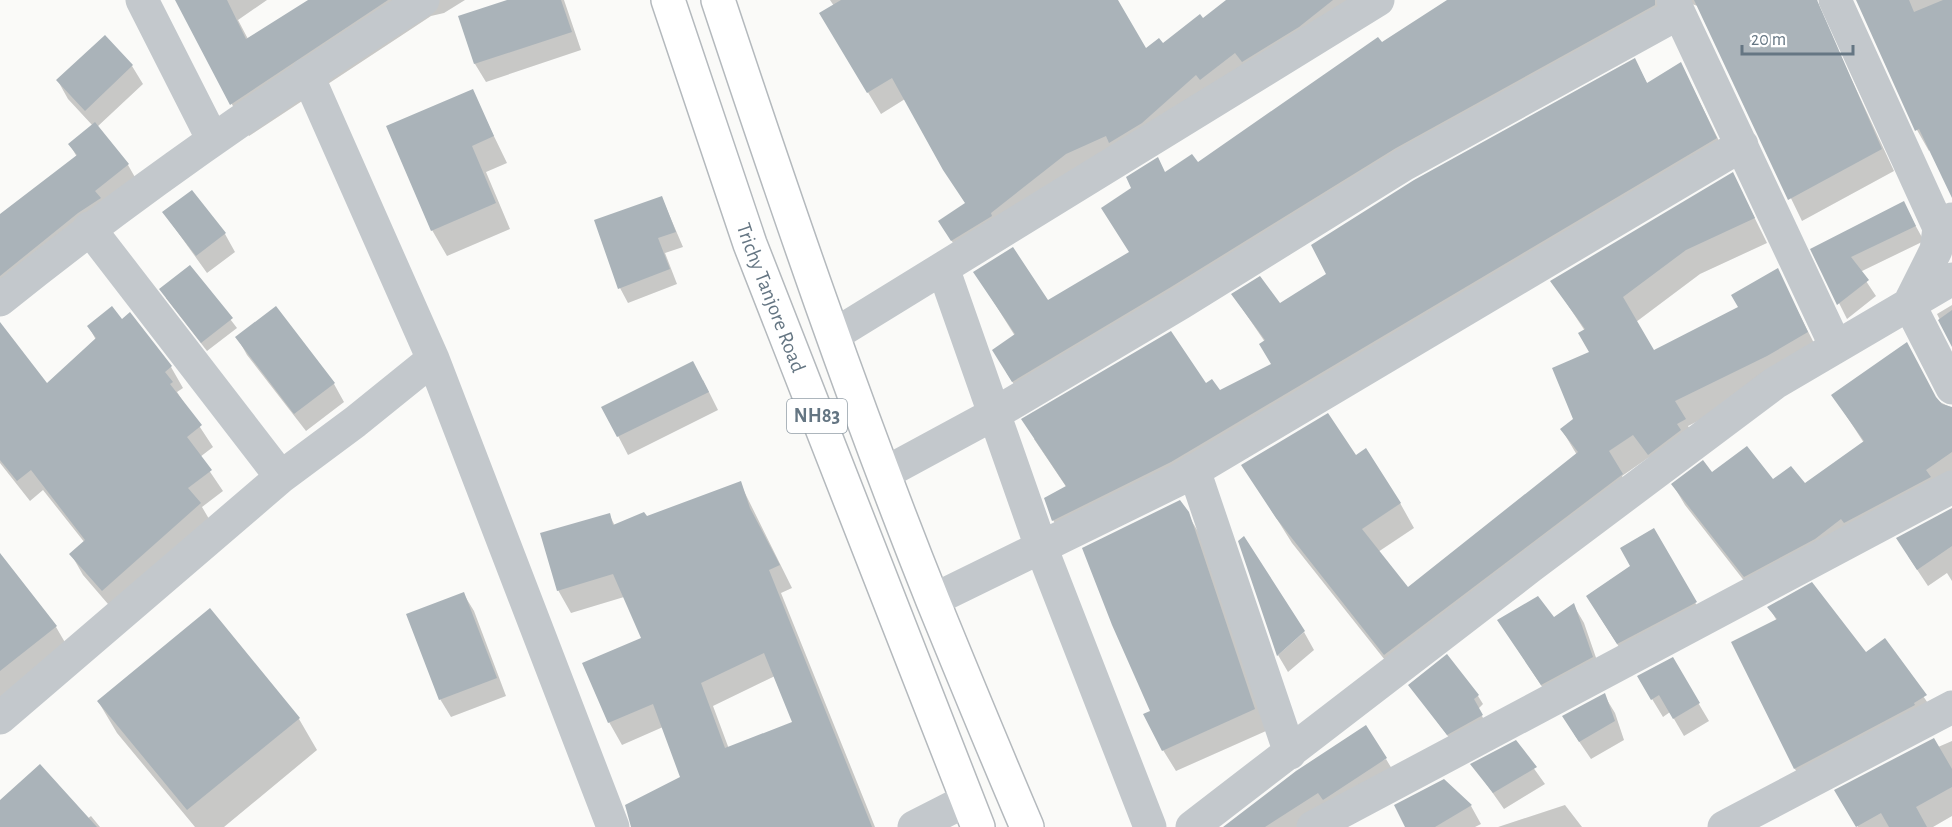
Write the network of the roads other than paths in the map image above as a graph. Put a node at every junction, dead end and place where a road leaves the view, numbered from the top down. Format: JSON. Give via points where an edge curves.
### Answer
{"nodes":[{"id":1,"x":142,"y":0,"type":"edge"},
{"id":2,"x":423,"y":0,"type":"edge"},
{"id":3,"x":668,"y":0,"type":"edge"},
{"id":4,"x":718,"y":0,"type":"edge"},
{"id":5,"x":1378,"y":0,"type":"edge"},
{"id":6,"x":1835,"y":0,"type":"edge"},
{"id":7,"x":1676,"y":7,"type":"edge"},
{"id":8,"x":308,"y":74,"type":"junction"},
{"id":9,"x":212,"y":138,"type":"junction"},
{"id":10,"x":1742,"y":145,"type":"junction"},
{"id":11,"x":1946,"y":224,"type":"edge"},
{"id":12,"x":89,"y":228,"type":"junction"},
{"id":13,"x":943,"y":268,"type":"junction"},
{"id":14,"x":1952,"y":279,"type":"edge"},
{"id":15,"x":0,"y":300,"type":"edge"},
{"id":16,"x":1909,"y":304,"type":"junction"},
{"id":17,"x":834,"y":335,"type":"junction"},
{"id":18,"x":1836,"y":347,"type":"junction"},
{"id":19,"x":433,"y":359,"type":"junction"},
{"id":20,"x":1952,"y":388,"type":"edge"},
{"id":21,"x":994,"y":414,"type":"junction"},
{"id":22,"x":1194,"y":471,"type":"junction"},
{"id":23,"x":885,"y":473,"type":"junction"},
{"id":24,"x":281,"y":477,"type":"junction"},
{"id":25,"x":1952,"y":487,"type":"edge"},
{"id":26,"x":1041,"y":547,"type":"junction"},
{"id":27,"x":933,"y":600,"type":"junction"},
{"id":28,"x":1952,"y":707,"type":"edge"},
{"id":29,"x":0,"y":718,"type":"edge"},
{"id":30,"x":1290,"y":753,"type":"junction"},
{"id":31,"x":973,"y":813,"type":"edge"},
{"id":32,"x":613,"y":827,"type":"edge"},
{"id":33,"x":914,"y":827,"type":"edge"},
{"id":34,"x":1026,"y":827,"type":"edge"},
{"id":35,"x":1150,"y":827,"type":"edge"},
{"id":36,"x":1192,"y":827,"type":"edge"},
{"id":37,"x":1313,"y":827,"type":"edge"},
{"id":38,"x":1724,"y":827,"type":"edge"}],
"edges":[{"from":1,"to":9,"type":"street"},
{"from":2,"to":8,"type":"street"},
{"from":3,"to":31,"type":"highway","name":"Trichy Tanjore Road","number":"NH83","via":[[750,244]]},
{"from":4,"to":17,"type":"highway","number":"NH83"},
{"from":5,"to":13,"type":"street"},
{"from":6,"to":11,"type":"street"},
{"from":7,"to":10,"type":"street"},
{"from":7,"to":21,"type":"street","via":[[1406,164]]},
{"from":8,"to":9,"type":"street"},
{"from":8,"to":19,"type":"street"},
{"from":9,"to":12,"type":"street"},
{"from":10,"to":18,"type":"street"},
{"from":10,"to":22,"type":"street"},
{"from":11,"to":16,"type":"street"},
{"from":12,"to":15,"type":"street"},
{"from":12,"to":24,"type":"street"},
{"from":13,"to":17,"type":"street"},
{"from":13,"to":21,"type":"street"},
{"from":14,"to":16,"type":"street"},
{"from":16,"to":18,"type":"street"},
{"from":16,"to":20,"type":"street"},
{"from":17,"to":23,"type":"highway","number":"NH83"},
{"from":18,"to":30,"type":"street","via":[[1775,383]]},
{"from":19,"to":24,"type":"street"},
{"from":19,"to":32,"type":"street"},
{"from":21,"to":23,"type":"street"},
{"from":21,"to":26,"type":"street"},
{"from":22,"to":26,"type":"street"},
{"from":22,"to":30,"type":"street"},
{"from":23,"to":27,"type":"highway","number":"NH83"},
{"from":24,"to":29,"type":"street"},
{"from":25,"to":37,"type":"street"},
{"from":26,"to":27,"type":"street"},
{"from":26,"to":35,"type":"street"},
{"from":27,"to":34,"type":"highway","number":"NH83"},
{"from":28,"to":38,"type":"street"},
{"from":30,"to":36,"type":"street"},
{"from":31,"to":33,"type":"street"}]}
